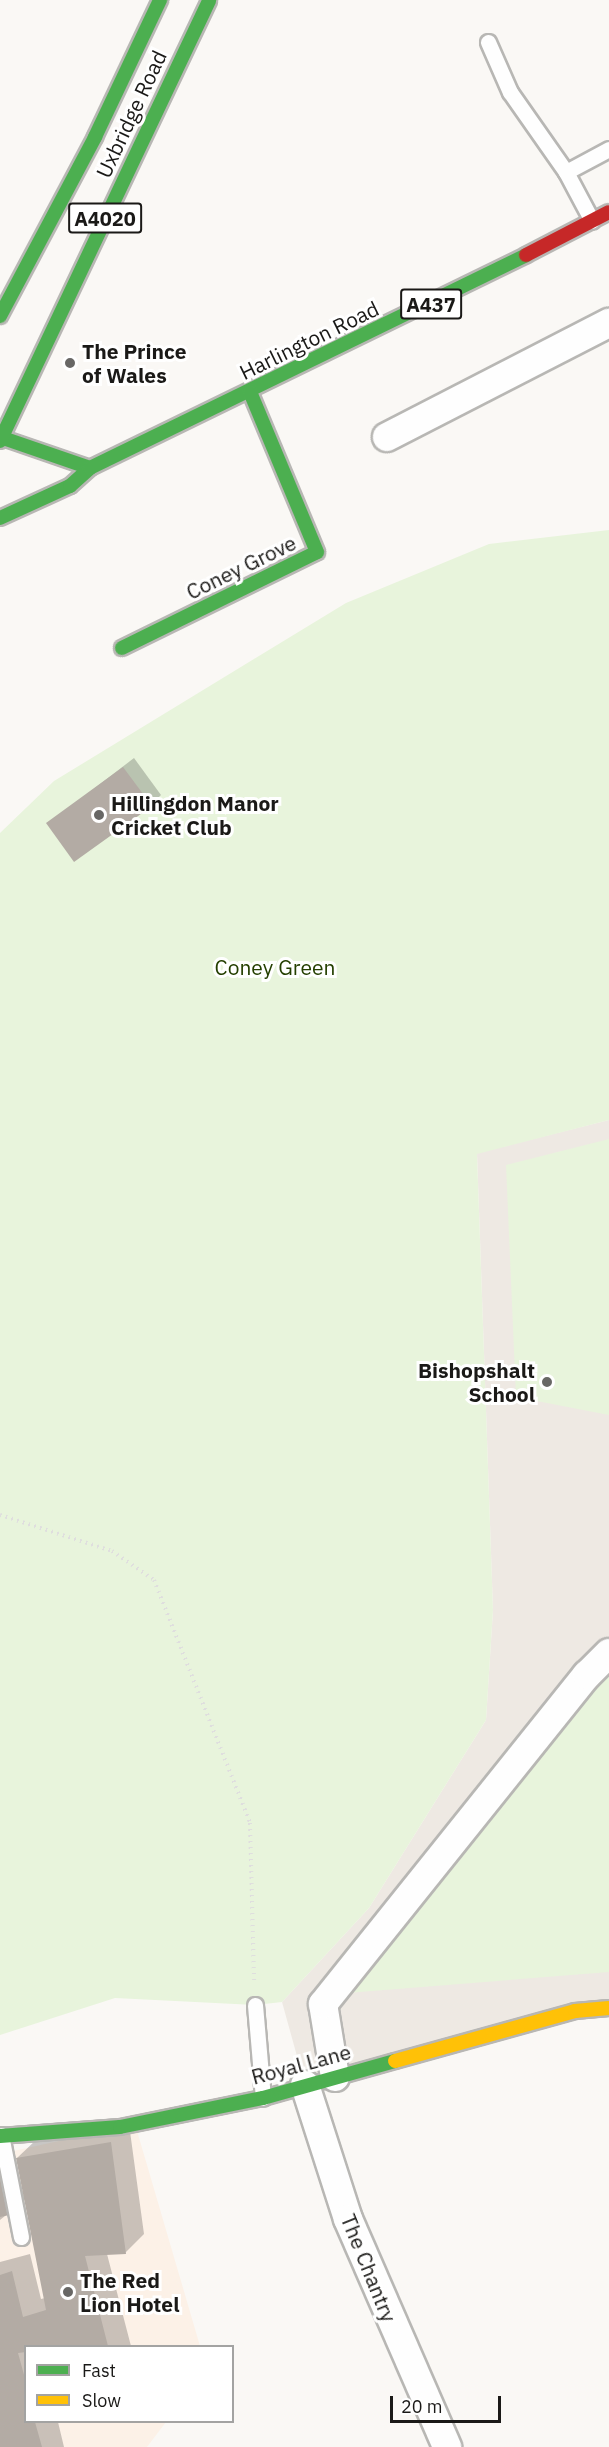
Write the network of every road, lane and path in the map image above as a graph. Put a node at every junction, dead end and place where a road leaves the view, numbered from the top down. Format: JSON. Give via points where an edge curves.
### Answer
{"nodes":[{"id":1,"x":160,"y":0,"type":"edge"},
{"id":2,"x":209,"y":0,"type":"edge"},
{"id":3,"x":488,"y":42,"type":"dead end"},
{"id":4,"x":609,"y":149,"type":"edge"},
{"id":5,"x":566,"y":172,"type":"junction"},
{"id":6,"x":609,"y":212,"type":"edge"},
{"id":7,"x":592,"y":221,"type":"junction"},
{"id":8,"x":0,"y":316,"type":"edge"},
{"id":9,"x":609,"y":323,"type":"edge"},
{"id":10,"x":250,"y":392,"type":"junction"},
{"id":11,"x":387,"y":436,"type":"dead end"},
{"id":12,"x":1,"y":438,"type":"edge"},
{"id":13,"x":90,"y":468,"type":"junction"},
{"id":14,"x":0,"y":518,"type":"edge"},
{"id":15,"x":122,"y":648,"type":"dead end"},
{"id":16,"x":0,"y":1515,"type":"edge"},
{"id":17,"x":609,"y":1653,"type":"edge"},
{"id":18,"x":255,"y":2005,"type":"joint"},
{"id":19,"x":609,"y":2008,"type":"edge"},
{"id":20,"x":335,"y":2077,"type":"junction"},
{"id":21,"x":306,"y":2085,"type":"junction"},
{"id":22,"x":263,"y":2098,"type":"junction"},
{"id":23,"x":0,"y":2135,"type":"edge"},
{"id":24,"x":21,"y":2236,"type":"dead end"},
{"id":25,"x":447,"y":2447,"type":"edge"}],
"edges":[{"from":1,"to":8,"type":"main road","name":"Uxbridge Road","number":"A4020","via":[[95,137]]},
{"from":2,"to":12,"type":"main road","name":"Uxbridge Road","number":"A4020"},
{"from":3,"to":5,"type":"lane","via":[[510,92]]},
{"from":4,"to":5,"type":"lane"},
{"from":5,"to":7,"type":"lane"},
{"from":6,"to":7,"type":"main road","name":"Harlington Road","number":"A437"},
{"from":7,"to":10,"type":"main road","name":"Harlington Road","number":"A437"},
{"from":9,"to":11,"type":"street"},
{"from":10,"to":13,"type":"main road","name":"Harlington Road","number":"A437"},
{"from":10,"to":15,"type":"main road","name":"Coney Grove","via":[[317,552]]},
{"from":12,"to":13,"type":"main road"},
{"from":13,"to":14,"type":"main road","name":"Harlington Road","number":"A437","via":[[70,486]]},
{"from":16,"to":18,"type":"path","via":[[112,1551],[154,1580],[250,1823]]},
{"from":17,"to":20,"type":"street","via":[[587,1675],[323,2004]]},
{"from":18,"to":22,"type":"lane"},
{"from":19,"to":20,"type":"main road","name":"Royal Lane","via":[[575,2011]]},
{"from":20,"to":21,"type":"main road","name":"Royal Lane"},
{"from":21,"to":22,"type":"main road","name":"Royal Lane"},
{"from":21,"to":25,"type":"street","name":"The Chantry","via":[[348,2219]]},
{"from":22,"to":23,"type":"main road","name":"Royal Lane","via":[[120,2127]]},
{"from":23,"to":24,"type":"lane"}]}
